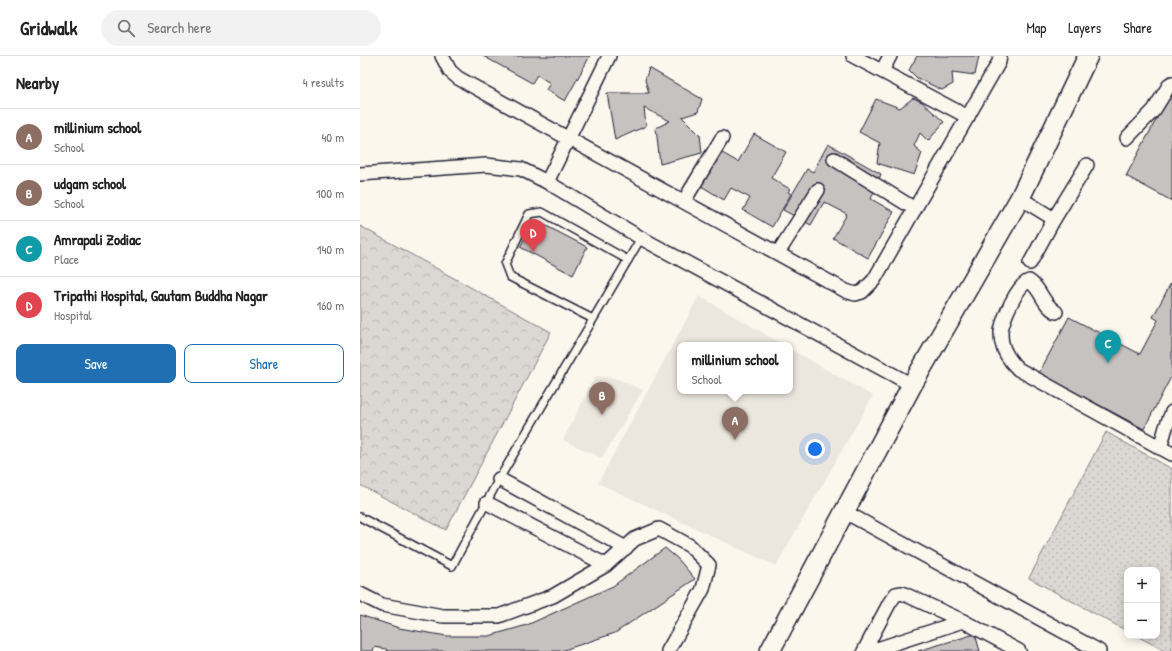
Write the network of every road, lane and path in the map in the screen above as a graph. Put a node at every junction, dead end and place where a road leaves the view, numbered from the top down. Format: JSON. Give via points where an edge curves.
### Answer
{"nodes":[{"id":1,"x":442,"y":56,"type":"edge"},
{"id":2,"x":609,"y":56,"type":"edge"},
{"id":3,"x":853,"y":56,"type":"edge"},
{"id":4,"x":890,"y":56,"type":"edge"},
{"id":5,"x":1000,"y":56,"type":"edge"},
{"id":6,"x":1088,"y":56,"type":"edge"},
{"id":7,"x":882,"y":71,"type":"junction"},
{"id":8,"x":1172,"y":83,"type":"edge"},
{"id":9,"x":968,"y":117,"type":"junction"},
{"id":10,"x":569,"y":138,"type":"junction"},
{"id":11,"x":722,"y":138,"type":"dead end"},
{"id":12,"x":1127,"y":138,"type":"dead end"},
{"id":13,"x":834,"y":159,"type":"dead end"},
{"id":14,"x":1087,"y":164,"type":"dead end"},
{"id":15,"x":360,"y":174,"type":"edge"},
{"id":16,"x":547,"y":182,"type":"junction"},
{"id":17,"x":818,"y":190,"type":"dead end"},
{"id":18,"x":1020,"y":198,"type":"junction"},
{"id":19,"x":684,"y":201,"type":"junction"},
{"id":20,"x":915,"y":209,"type":"junction"},
{"id":21,"x":1054,"y":220,"type":"junction"},
{"id":22,"x":641,"y":238,"type":"junction"},
{"id":23,"x":778,"y":253,"type":"junction"},
{"id":24,"x":628,"y":260,"type":"junction"},
{"id":25,"x":1030,"y":263,"type":"dead end"},
{"id":26,"x":1056,"y":312,"type":"dead end"},
{"id":27,"x":594,"y":319,"type":"junction"},
{"id":28,"x":912,"y":385,"type":"junction"},
{"id":29,"x":1172,"y":412,"type":"edge"},
{"id":30,"x":1160,"y":448,"type":"junction"},
{"id":31,"x":1172,"y":454,"type":"edge"},
{"id":32,"x":499,"y":479,"type":"junction"},
{"id":33,"x":487,"y":503,"type":"junction"},
{"id":34,"x":845,"y":512,"type":"junction"},
{"id":35,"x":360,"y":517,"type":"edge"},
{"id":36,"x":626,"y":548,"type":"junction"},
{"id":37,"x":606,"y":565,"type":"junction"},
{"id":38,"x":360,"y":594,"type":"edge"},
{"id":39,"x":963,"y":621,"type":"junction"},
{"id":40,"x":1007,"y":647,"type":"edge"},
{"id":41,"x":668,"y":651,"type":"edge"},
{"id":42,"x":770,"y":651,"type":"edge"},
{"id":43,"x":864,"y":651,"type":"edge"},
{"id":44,"x":871,"y":651,"type":"edge"},
{"id":45,"x":1019,"y":651,"type":"edge"},
{"id":46,"x":1099,"y":651,"type":"edge"}],
"edges":[{"from":1,"to":10,"type":"street","via":[[450,71],[458,78]]},
{"from":2,"to":10,"type":"street"},
{"from":3,"to":7,"type":"street"},
{"from":4,"to":7,"type":"street"},
{"from":5,"to":9,"type":"street"},
{"from":6,"to":18,"type":"street"},
{"from":7,"to":9,"type":"street"},
{"from":8,"to":12,"type":"street","via":[[1154,110]]},
{"from":9,"to":20,"type":"street"},
{"from":10,"to":16,"type":"street"},
{"from":10,"to":19,"type":"street"},
{"from":11,"to":19,"type":"street"},
{"from":13,"to":20,"type":"street"},
{"from":14,"to":21,"type":"street"},
{"from":15,"to":16,"type":"street","via":[[486,164],[521,169]]},
{"from":16,"to":22,"type":"street"},
{"from":17,"to":23,"type":"street"},
{"from":18,"to":21,"type":"street"},
{"from":18,"to":28,"type":"street"},
{"from":19,"to":23,"type":"street"},
{"from":20,"to":23,"type":"street","via":[[874,280],[862,292],[855,294],[846,291]]},
{"from":21,"to":25,"type":"street"},
{"from":22,"to":24,"type":"lane"},
{"from":22,"to":28,"type":"street"},
{"from":24,"to":27,"type":"lane"},
{"from":24,"to":27,"type":"lane","via":[[542,212],[529,214],[505,264],[510,276]]},
{"from":26,"to":30,"type":"street","via":[[1047,305],[1034,284],[1025,282],[1007,312],[1001,331],[1002,345],[1010,361],[1018,369]]},
{"from":27,"to":32,"type":"lane"},
{"from":28,"to":34,"type":"street"},
{"from":29,"to":30,"type":"street"},
{"from":30,"to":31,"type":"street"},
{"from":32,"to":33,"type":"lane"},
{"from":32,"to":36,"type":"street"},
{"from":33,"to":35,"type":"lane","via":[[452,566]]},
{"from":33,"to":37,"type":"street"},
{"from":34,"to":42,"type":"street"},
{"from":34,"to":46,"type":"street"},
{"from":36,"to":37,"type":"street"},
{"from":36,"to":41,"type":"street","via":[[635,539],[659,529],[690,546],[709,565],[703,588]]},
{"from":37,"to":38,"type":"street","via":[[553,596],[499,616],[443,616],[382,605]]},
{"from":39,"to":40,"type":"street"},
{"from":39,"to":43,"type":"street","via":[[902,593],[896,594]]},
{"from":39,"to":44,"type":"street"},
{"from":40,"to":45,"type":"street"}]}
